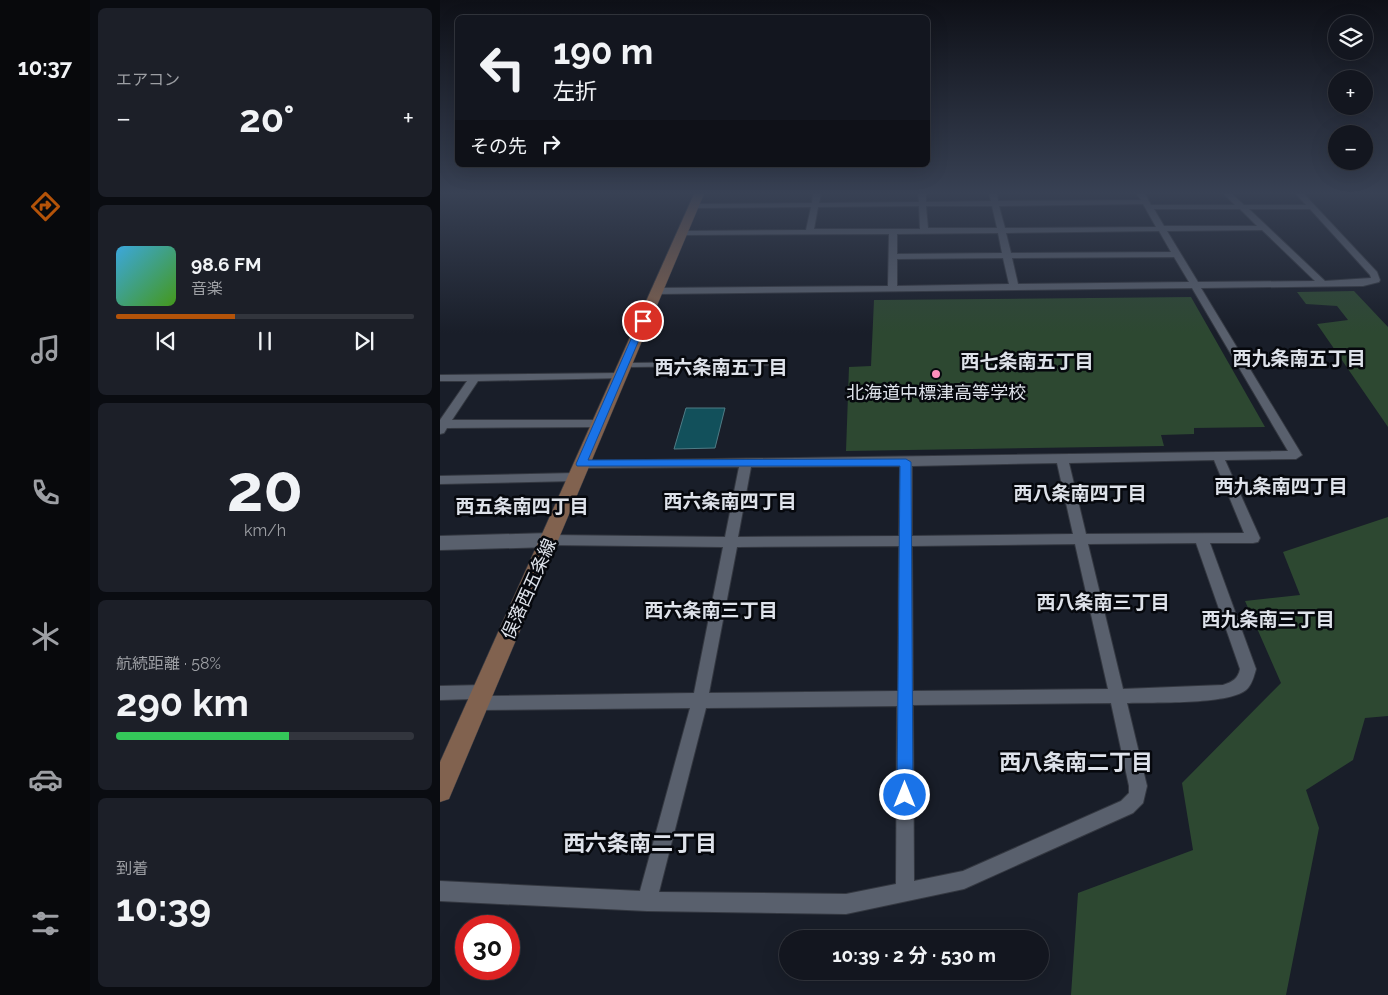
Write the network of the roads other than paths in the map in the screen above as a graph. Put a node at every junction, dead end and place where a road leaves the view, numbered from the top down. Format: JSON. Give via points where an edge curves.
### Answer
{"nodes":[{"id":1,"x":680,"y":240,"type":"edge"},
{"id":2,"x":893,"y":240,"type":"edge"},
{"id":3,"x":1004,"y":240,"type":"edge"},
{"id":4,"x":1168,"y":240,"type":"edge"},
{"id":5,"x":1279,"y":240,"type":"edge"},
{"id":6,"x":1343,"y":240,"type":"edge"},
{"id":7,"x":1176,"y":254,"type":"junction"},
{"id":8,"x":1007,"y":255,"type":"junction"},
{"id":9,"x":893,"y":257,"type":"junction"},
{"id":10,"x":1322,"y":283,"type":"junction"},
{"id":11,"x":1195,"y":285,"type":"junction"},
{"id":12,"x":1014,"y":287,"type":"junction"},
{"id":13,"x":892,"y":289,"type":"junction"},
{"id":14,"x":656,"y":291,"type":"junction"},
{"id":15,"x":776,"y":363,"type":"dead end"},
{"id":16,"x":626,"y":370,"type":"junction"},
{"id":17,"x":440,"y":378,"type":"edge"},
{"id":18,"x":474,"y":379,"type":"junction"},
{"id":19,"x":598,"y":424,"type":"junction"},
{"id":20,"x":441,"y":426,"type":"edge"},
{"id":21,"x":1218,"y":458,"type":"junction"},
{"id":22,"x":1062,"y":459,"type":"junction"},
{"id":23,"x":906,"y":462,"type":"junction"},
{"id":24,"x":746,"y":464,"type":"junction"},
{"id":25,"x":578,"y":470,"type":"junction"},
{"id":26,"x":440,"y":480,"type":"edge"},
{"id":27,"x":1201,"y":538,"type":"junction"},
{"id":28,"x":1079,"y":539,"type":"junction"},
{"id":29,"x":550,"y":540,"type":"junction"},
{"id":30,"x":906,"y":540,"type":"junction"},
{"id":31,"x":731,"y":542,"type":"junction"},
{"id":32,"x":440,"y":543,"type":"edge"},
{"id":33,"x":440,"y":693,"type":"edge"},
{"id":34,"x":1118,"y":696,"type":"junction"},
{"id":35,"x":905,"y":697,"type":"junction"},
{"id":36,"x":481,"y":698,"type":"junction"},
{"id":37,"x":700,"y":701,"type":"junction"},
{"id":38,"x":440,"y":790,"type":"edge"},
{"id":39,"x":440,"y":891,"type":"edge"},
{"id":40,"x":905,"y":893,"type":"junction"},
{"id":41,"x":647,"y":901,"type":"junction"}],
"edges":[{"from":1,"to":14,"type":"main road","name":"俣落西五条線"},
{"from":2,"to":9,"type":"street"},
{"from":3,"to":8,"type":"street"},
{"from":4,"to":7,"type":"street"},
{"from":5,"to":10,"type":"street"},
{"from":6,"to":10,"type":"street","via":[[1376,280],[1370,283]]},
{"from":7,"to":8,"type":"street"},
{"from":7,"to":11,"type":"street"},
{"from":8,"to":9,"type":"street"},
{"from":8,"to":12,"type":"street"},
{"from":9,"to":13,"type":"street"},
{"from":10,"to":11,"type":"street"},
{"from":11,"to":12,"type":"street"},
{"from":11,"to":21,"type":"street","via":[[1296,455]]},
{"from":12,"to":13,"type":"street"},
{"from":13,"to":14,"type":"street"},
{"from":14,"to":16,"type":"main road","name":"俣落西五条線"},
{"from":15,"to":16,"type":"street"},
{"from":16,"to":18,"type":"street"},
{"from":16,"to":19,"type":"main road","name":"俣落西五条線"},
{"from":17,"to":18,"type":"street"},
{"from":18,"to":20,"type":"street"},
{"from":19,"to":20,"type":"street"},
{"from":19,"to":25,"type":"main road","name":"俣落西五条線"},
{"from":21,"to":22,"type":"street"},
{"from":21,"to":27,"type":"street","via":[[1253,538]]},
{"from":22,"to":23,"type":"street"},
{"from":22,"to":28,"type":"street"},
{"from":23,"to":24,"type":"street"},
{"from":23,"to":30,"type":"street"},
{"from":24,"to":25,"type":"street"},
{"from":24,"to":31,"type":"street"},
{"from":25,"to":26,"type":"street"},
{"from":25,"to":29,"type":"main road","name":"俣落西五条線"},
{"from":27,"to":28,"type":"street"},
{"from":27,"to":34,"type":"street","via":[[1248,669],[1246,679],[1238,688],[1223,692]]},
{"from":28,"to":30,"type":"street"},
{"from":28,"to":34,"type":"street"},
{"from":29,"to":31,"type":"street"},
{"from":29,"to":32,"type":"street"},
{"from":29,"to":36,"type":"main road","name":"俣落西五条線"},
{"from":30,"to":31,"type":"street"},
{"from":30,"to":35,"type":"street"},
{"from":31,"to":37,"type":"street"},
{"from":33,"to":36,"type":"street"},
{"from":34,"to":35,"type":"street"},
{"from":34,"to":40,"type":"street","via":[[1138,786],[1137,797],[1127,807],[964,880]]},
{"from":35,"to":37,"type":"street"},
{"from":35,"to":40,"type":"street"},
{"from":36,"to":37,"type":"street"},
{"from":36,"to":38,"type":"main road","name":"俣落西五条線"},
{"from":37,"to":41,"type":"street"},
{"from":39,"to":41,"type":"street"},
{"from":40,"to":41,"type":"street","via":[[846,904]]}]}
